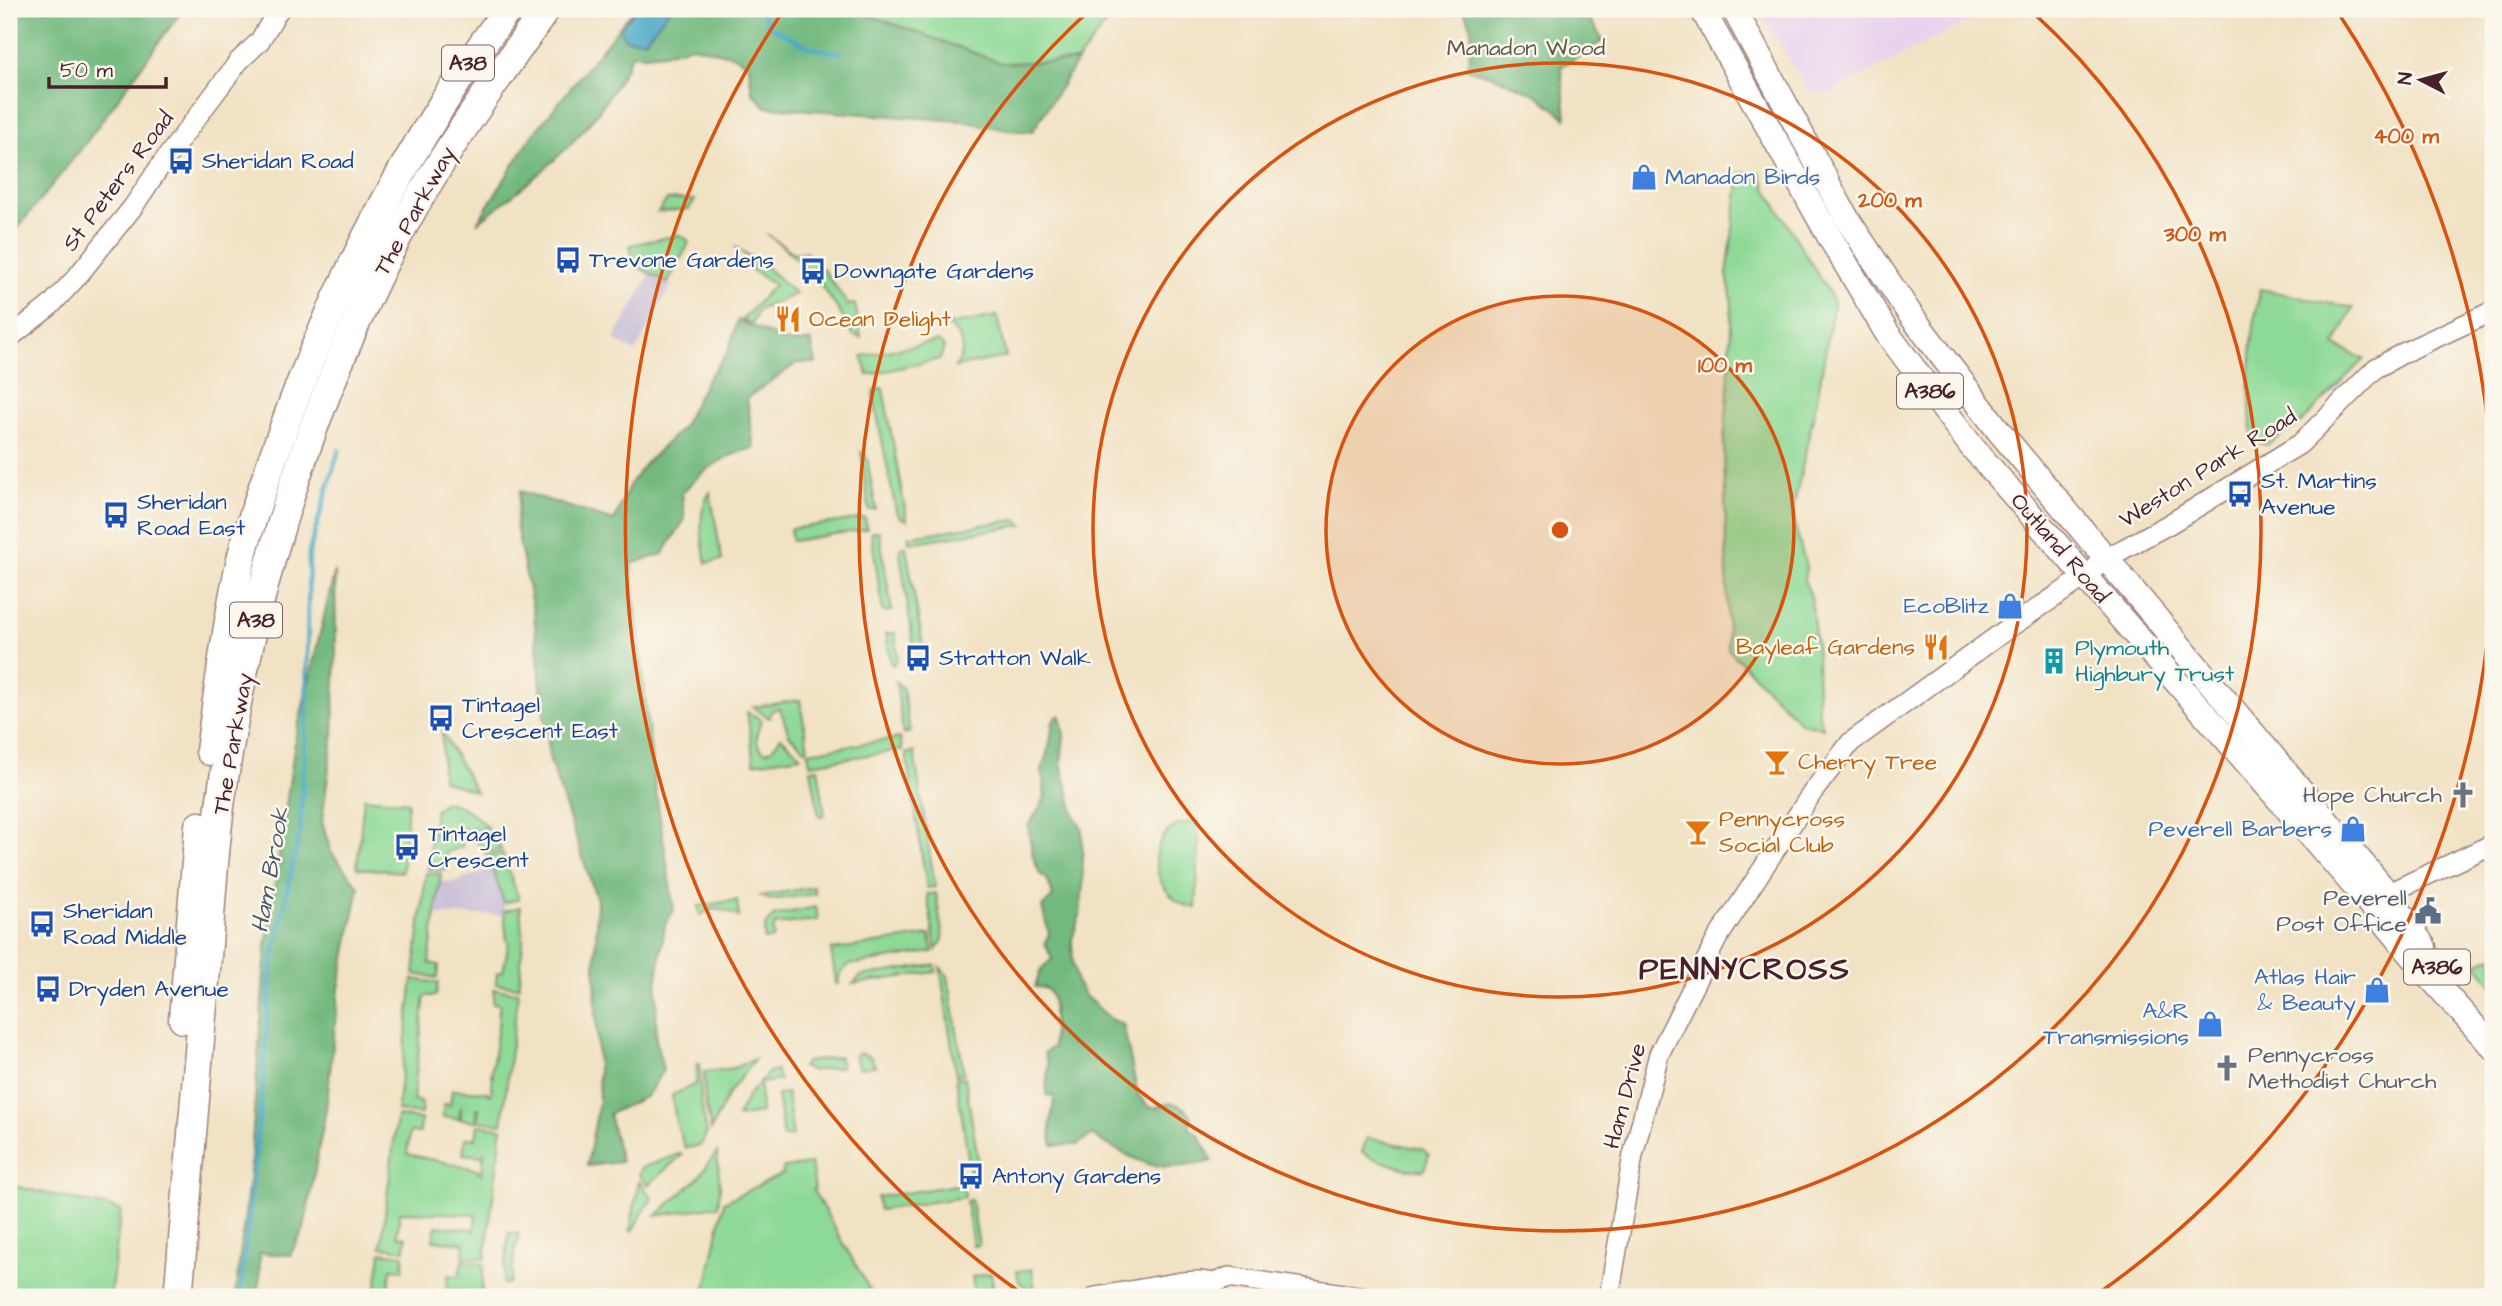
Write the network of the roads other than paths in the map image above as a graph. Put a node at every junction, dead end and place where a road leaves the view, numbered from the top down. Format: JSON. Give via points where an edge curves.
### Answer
{"nodes":[{"id":1,"x":279,"y":9,"type":"edge"},
{"id":2,"x":500,"y":9,"type":"edge"},
{"id":3,"x":508,"y":9,"type":"edge"},
{"id":4,"x":546,"y":9,"type":"edge"},
{"id":5,"x":1702,"y":9,"type":"edge"},
{"id":6,"x":1734,"y":9,"type":"edge"},
{"id":7,"x":435,"y":116,"type":"junction"},
{"id":8,"x":2493,"y":311,"type":"edge"},
{"id":9,"x":9,"y":338,"type":"edge"},
{"id":10,"x":2108,"y":558,"type":"junction"},
{"id":11,"x":2086,"y":576,"type":"junction"},
{"id":12,"x":2493,"y":844,"type":"edge"},
{"id":13,"x":2378,"y":898,"type":"junction"},
{"id":14,"x":2490,"y":1043,"type":"edge"},
{"id":15,"x":160,"y":1297,"type":"edge"},
{"id":16,"x":178,"y":1297,"type":"edge"},
{"id":17,"x":1095,"y":1297,"type":"edge"},
{"id":18,"x":1364,"y":1297,"type":"edge"},
{"id":19,"x":1609,"y":1297,"type":"edge"}],
"edges":[{"from":1,"to":9,"type":"street","name":"St Peters Road","via":[[259,42],[239,61],[76,278],[50,306]]},
{"from":2,"to":7,"type":"highway","number":"A38"},
{"from":3,"to":7,"type":"highway","name":"The Parkway","number":"A38"},
{"from":4,"to":16,"type":"highway","name":"The Parkway","number":"A38","via":[[415,203],[382,268],[318,413],[268,566],[236,708],[221,801]]},
{"from":5,"to":11,"type":"main road","name":"Outland Road","number":"A386","via":[[1886,333],[1972,447]]},
{"from":6,"to":10,"type":"main road","name":"Outland Road","number":"A386","via":[[1847,219],[1910,314],[1999,431]]},
{"from":7,"to":15,"type":"highway","name":"The Parkway","number":"A38","via":[[394,185],[324,328],[283,431],[237,576],[200,816]]},
{"from":8,"to":10,"type":"street","name":"Weston Park Road","via":[[2376,368],[2300,444]]},
{"from":10,"to":11,"type":"street","name":"Weston Park Road"},
{"from":10,"to":13,"type":"main road","name":"Outland Road","number":"A386"},
{"from":11,"to":13,"type":"main road","name":"Outland Road","number":"A386"},
{"from":11,"to":19,"type":"street","name":"Ham Drive","via":[[1851,742],[1806,802],[1717,939],[1659,1054],[1633,1155]]},
{"from":12,"to":13,"type":"street"},
{"from":13,"to":14,"type":"main road","name":"Outland Road","number":"A386","via":[[2429,976]]},
{"from":17,"to":18,"type":"street","via":[[1181,1282],[1214,1283],[1230,1277]]}]}
